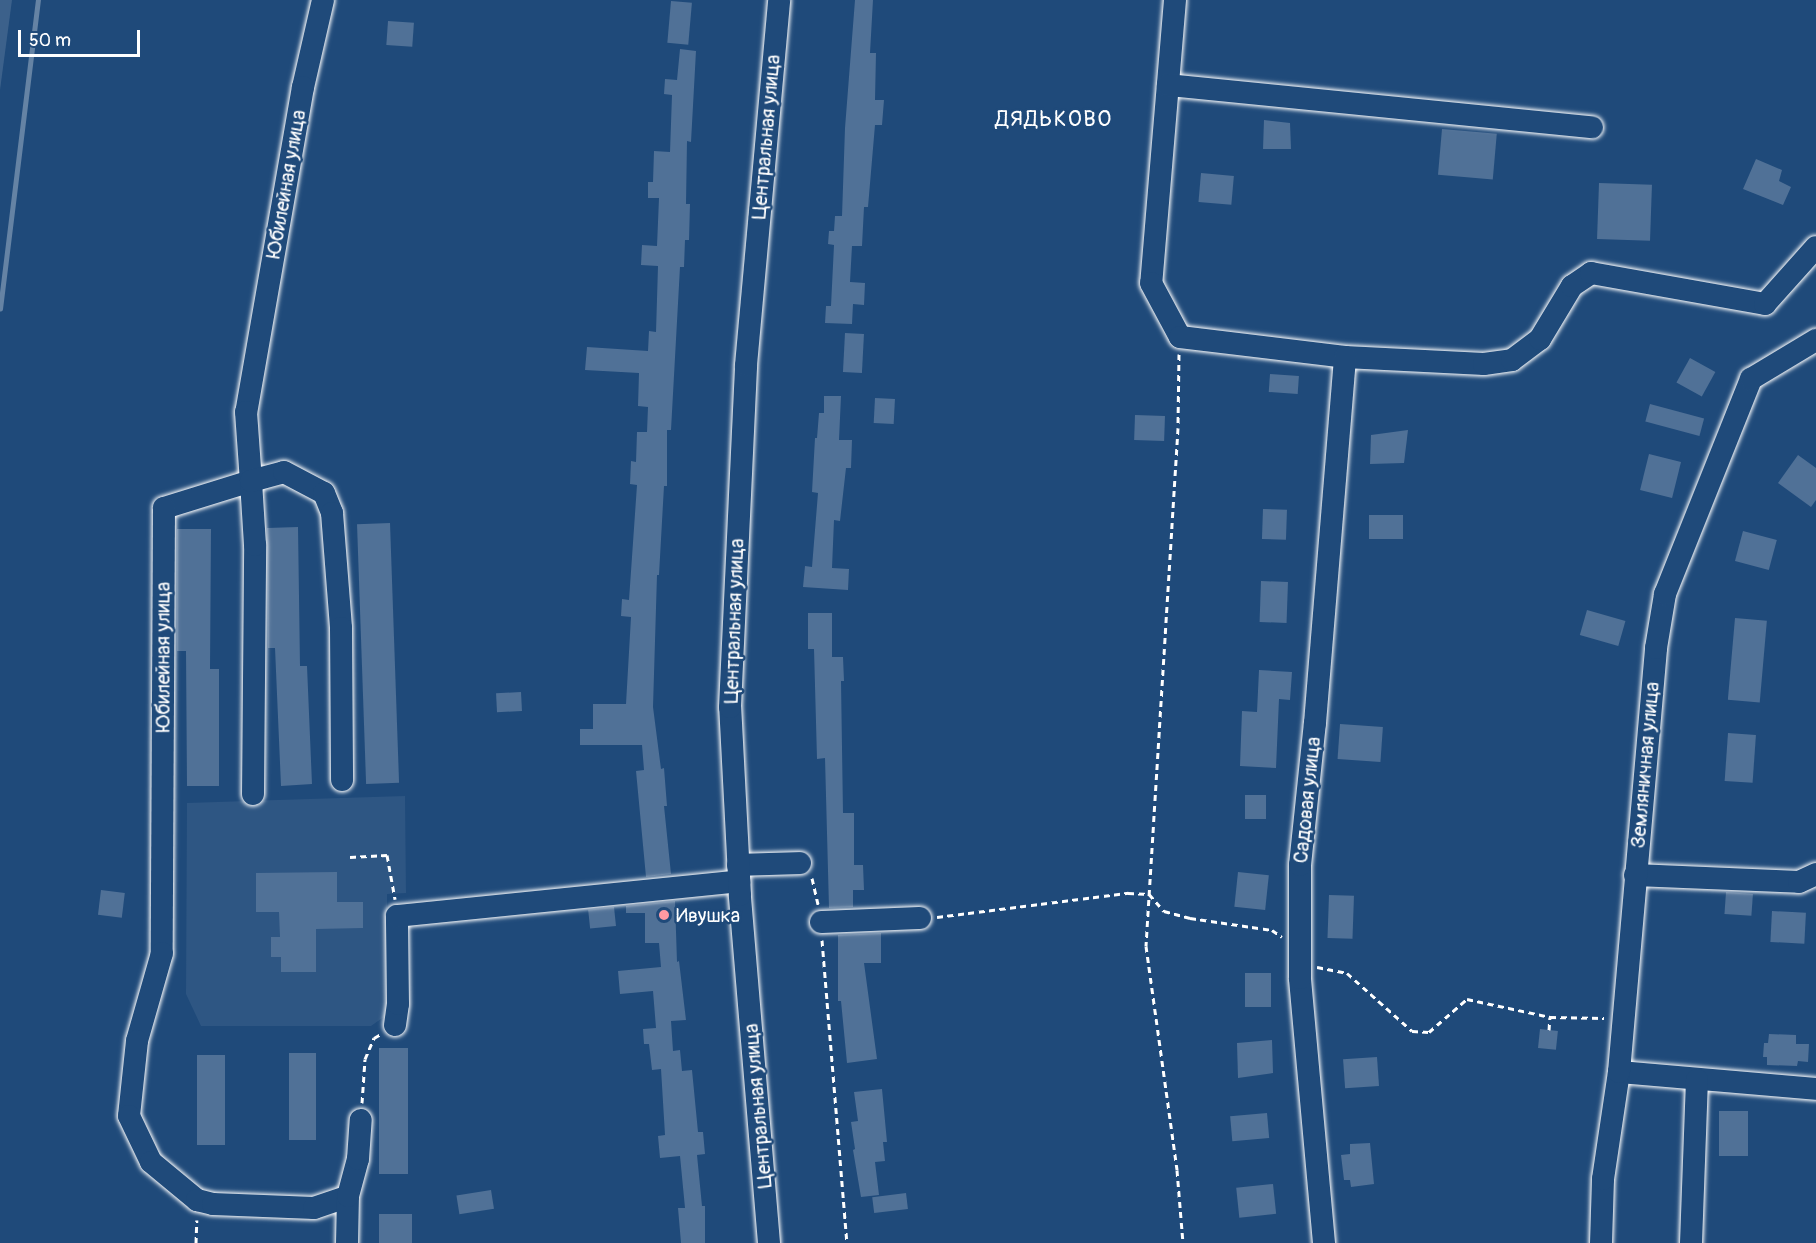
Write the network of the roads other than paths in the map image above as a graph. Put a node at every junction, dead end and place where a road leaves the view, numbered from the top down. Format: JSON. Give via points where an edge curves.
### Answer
{"nodes":[{"id":1,"x":323,"y":0,"type":"edge"},
{"id":2,"x":779,"y":0,"type":"edge"},
{"id":3,"x":1175,"y":0,"type":"edge"},
{"id":4,"x":1168,"y":85,"type":"junction"},
{"id":5,"x":1592,"y":127,"type":"dead end"},
{"id":6,"x":1816,"y":248,"type":"edge"},
{"id":7,"x":1816,"y":340,"type":"edge"},
{"id":8,"x":1345,"y":357,"type":"junction"},
{"id":9,"x":251,"y":481,"type":"junction"},
{"id":10,"x":342,"y":780,"type":"dead end"},
{"id":11,"x":253,"y":794,"type":"dead end"},
{"id":12,"x":806,"y":868,"type":"road end"},
{"id":13,"x":738,"y":873,"type":"junction"},
{"id":14,"x":1816,"y":874,"type":"edge"},
{"id":15,"x":1635,"y":875,"type":"junction"},
{"id":16,"x":920,"y":918,"type":"road end"},
{"id":17,"x":821,"y":922,"type":"road end"},
{"id":18,"x":395,"y":1025,"type":"road end"},
{"id":19,"x":1619,"y":1072,"type":"junction"},
{"id":20,"x":1697,"y":1080,"type":"junction"},
{"id":21,"x":1816,"y":1089,"type":"edge"},
{"id":22,"x":361,"y":1120,"type":"road end"},
{"id":23,"x":348,"y":1196,"type":"junction"},
{"id":24,"x":347,"y":1243,"type":"edge"},
{"id":25,"x":769,"y":1243,"type":"edge"},
{"id":26,"x":1324,"y":1243,"type":"edge"},
{"id":27,"x":1600,"y":1243,"type":"edge"},
{"id":28,"x":1691,"y":1243,"type":"edge"}],
"edges":[{"from":1,"to":9,"type":"street","name":"Юбилейная улица","via":[[303,87],[246,412]]},
{"from":2,"to":13,"type":"street","name":"Центральная улица","via":[[745,377],[730,707]]},
{"from":3,"to":4,"type":"street"},
{"from":4,"to":5,"type":"street"},
{"from":4,"to":8,"type":"street","via":[[1151,283],[1180,338]]},
{"from":6,"to":8,"type":"street","via":[[1765,304],[1591,273],[1572,286],[1540,339],[1512,360],[1484,364]]},
{"from":7,"to":15,"type":"street","name":"Земляничная улица","via":[[1751,379],[1665,594],[1656,648]]},
{"from":8,"to":26,"type":"street","name":"Садовая улица","via":[[1300,865],[1300,957]]},
{"from":9,"to":10,"type":"street","via":[[284,472],[324,493],[332,513],[341,628]]},
{"from":9,"to":11,"type":"street","via":[[255,545]]},
{"from":9,"to":23,"type":"street","name":"Юбилейная улица","via":[[164,508],[162,953],[137,1041],[129,1116],[151,1162],[197,1200],[314,1208]]},
{"from":12,"to":13,"type":"street"},
{"from":13,"to":18,"type":"street","via":[[397,916]]},
{"from":13,"to":25,"type":"street","name":"Центральная улица"},
{"from":14,"to":15,"type":"street","via":[[1799,882]]},
{"from":15,"to":19,"type":"street","name":"Земляничная улица"},
{"from":16,"to":17,"type":"street"},
{"from":19,"to":20,"type":"street"},
{"from":19,"to":27,"type":"street","name":"Земляничная улица","via":[[1603,1179]]},
{"from":20,"to":21,"type":"street"},
{"from":20,"to":28,"type":"street"},
{"from":22,"to":23,"type":"street","via":[[358,1159]]},
{"from":23,"to":24,"type":"street"}]}
